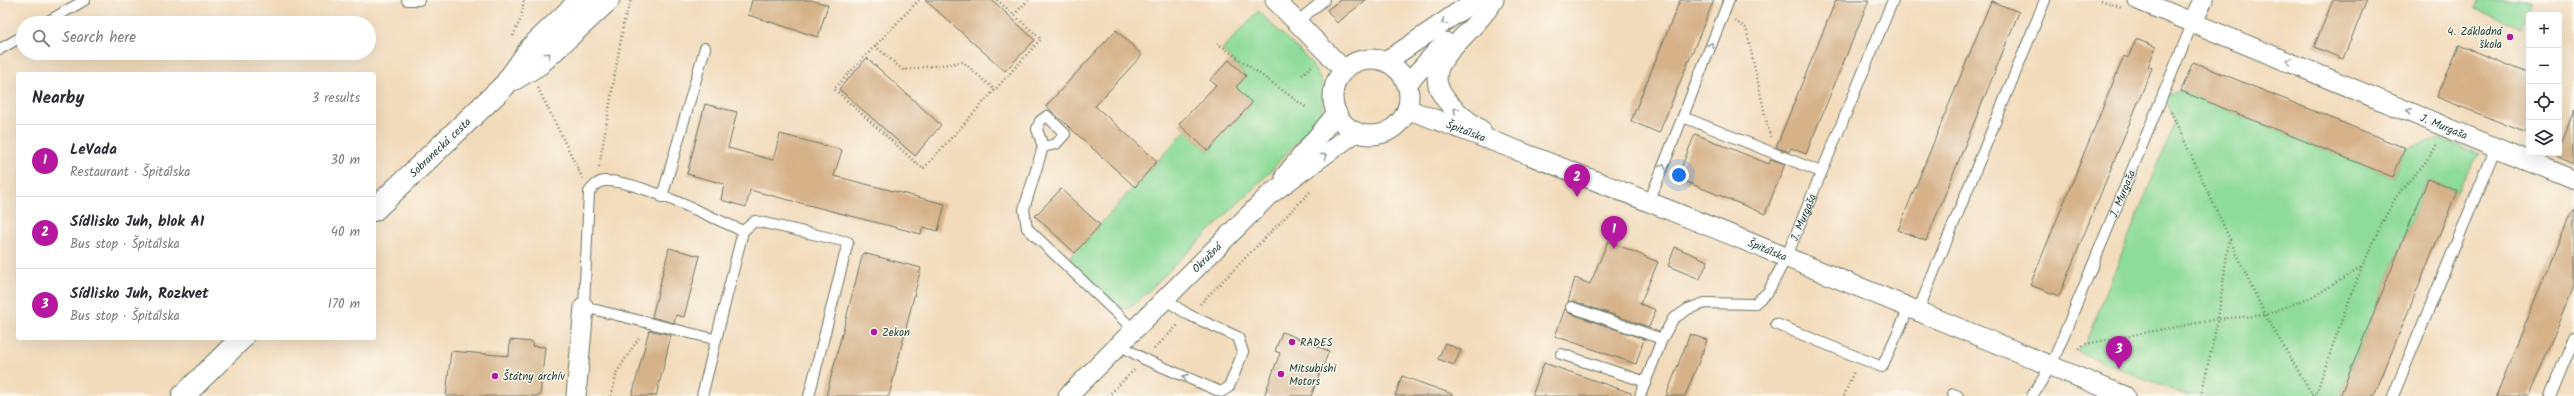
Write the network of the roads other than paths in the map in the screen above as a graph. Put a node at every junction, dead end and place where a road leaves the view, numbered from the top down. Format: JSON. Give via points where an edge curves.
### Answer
{"nodes":[{"id":1,"x":85,"y":0,"type":"edge"},
{"id":2,"x":408,"y":0,"type":"edge"},
{"id":3,"x":419,"y":0,"type":"edge"},
{"id":4,"x":582,"y":0,"type":"edge"},
{"id":5,"x":608,"y":0,"type":"edge"},
{"id":6,"x":1276,"y":0,"type":"edge"},
{"id":7,"x":1324,"y":0,"type":"edge"},
{"id":8,"x":1476,"y":0,"type":"edge"},
{"id":9,"x":1486,"y":0,"type":"edge"},
{"id":10,"x":1494,"y":0,"type":"edge"},
{"id":11,"x":1729,"y":0,"type":"edge"},
{"id":12,"x":1893,"y":0,"type":"edge"},
{"id":13,"x":2044,"y":0,"type":"edge"},
{"id":14,"x":2138,"y":0,"type":"edge"},
{"id":15,"x":2203,"y":0,"type":"edge"},
{"id":16,"x":57,"y":16,"type":"edge"},
{"id":17,"x":1297,"y":22,"type":"junction"},
{"id":18,"x":2193,"y":22,"type":"junction"},
{"id":19,"x":16,"y":40,"type":"edge"},
{"id":20,"x":705,"y":48,"type":"dead end"},
{"id":21,"x":0,"y":49,"type":"edge"},
{"id":22,"x":1387,"y":61,"type":"junction"},
{"id":23,"x":1344,"y":70,"type":"junction"},
{"id":24,"x":1407,"y":84,"type":"junction"},
{"id":25,"x":505,"y":85,"type":"junction"},
{"id":26,"x":1407,"y":109,"type":"junction"},
{"id":27,"x":1337,"y":114,"type":"junction"},
{"id":28,"x":1683,"y":117,"type":"junction"},
{"id":29,"x":1356,"y":132,"type":"junction"},
{"id":30,"x":1499,"y":142,"type":"junction"},
{"id":31,"x":1043,"y":147,"type":"dead end"},
{"id":32,"x":2496,"y":147,"type":"junction"},
{"id":33,"x":1822,"y":172,"type":"junction"},
{"id":34,"x":2574,"y":180,"type":"edge"},
{"id":35,"x":1269,"y":195,"type":"junction"},
{"id":36,"x":662,"y":197,"type":"junction"},
{"id":37,"x":1649,"y":202,"type":"junction"},
{"id":38,"x":376,"y":208,"type":"edge"},
{"id":39,"x":743,"y":231,"type":"junction"},
{"id":40,"x":1786,"y":258,"type":"junction"},
{"id":41,"x":1164,"y":299,"type":"junction"},
{"id":42,"x":584,"y":307,"type":"junction"},
{"id":43,"x":1571,"y":307,"type":"dead end"},
{"id":44,"x":1913,"y":310,"type":"junction"},
{"id":45,"x":1776,"y":324,"type":"dead end"},
{"id":46,"x":1133,"y":329,"type":"junction"},
{"id":47,"x":2574,"y":337,"type":"edge"},
{"id":48,"x":1662,"y":339,"type":"junction"},
{"id":49,"x":240,"y":340,"type":"edge"},
{"id":50,"x":714,"y":340,"type":"junction"},
{"id":51,"x":1118,"y":344,"type":"junction"},
{"id":52,"x":1561,"y":354,"type":"dead end"},
{"id":53,"x":2051,"y":366,"type":"junction"},
{"id":54,"x":1646,"y":382,"type":"junction"},
{"id":55,"x":183,"y":396,"type":"edge"},
{"id":56,"x":576,"y":396,"type":"edge"},
{"id":57,"x":702,"y":396,"type":"edge"},
{"id":58,"x":809,"y":396,"type":"edge"},
{"id":59,"x":1068,"y":396,"type":"edge"},
{"id":60,"x":1640,"y":396,"type":"edge"},
{"id":61,"x":2032,"y":396,"type":"edge"},
{"id":62,"x":2125,"y":396,"type":"edge"},
{"id":63,"x":2393,"y":396,"type":"edge"},
{"id":64,"x":2550,"y":396,"type":"edge"}],
"edges":[{"from":1,"to":16,"type":"lane"},
{"from":2,"to":3,"type":"lane"},
{"from":4,"to":25,"type":"main road","name":"Sobranecká cesta","via":[[531,48]]},
{"from":25,"to":5,"type":"main road","name":"Sobranecká cesta","one_way":true,"via":[[539,64]]},
{"from":6,"to":17,"type":"street"},
{"from":7,"to":17,"type":"lane"},
{"from":8,"to":22,"type":"street","one_way":true},
{"from":9,"to":24,"type":"street","via":[[1419,68]]},
{"from":30,"to":10,"type":"street","one_way":true,"via":[[1450,105],[1440,90],[1438,77],[1444,56],[1487,11]]},
{"from":28,"to":11,"type":"lane","one_way":true},
{"from":12,"to":33,"type":"lane","name":"J. Murgaša"},
{"from":13,"to":44,"type":"lane"},
{"from":14,"to":18,"type":"street","name":"J. Murgaša"},
{"from":15,"to":18,"type":"street"},
{"from":17,"to":23,"type":"street"},
{"from":32,"to":18,"type":"street","name":"J. Murgaša","one_way":true},
{"from":18,"to":53,"type":"lane","name":"J. Murgaša"},
{"from":19,"to":21,"type":"lane"},
{"from":20,"to":36,"type":"lane"},
{"from":22,"to":23,"type":"street","via":[[1365,59],[1354,62]]},
{"from":22,"to":24,"type":"street","via":[[1400,72]]},
{"from":23,"to":27,"type":"street","via":[[1333,90]]},
{"from":24,"to":26,"type":"street","via":[[1410,92]]},
{"from":25,"to":38,"type":"main road","name":"Sobranecká cesta"},
{"from":26,"to":29,"type":"street","via":[[1402,119],[1384,133],[1374,135]]},
{"from":26,"to":30,"type":"street","name":"Špitálska"},
{"from":27,"to":29,"type":"street","via":[[1343,124]]},
{"from":27,"to":35,"type":"street"},
{"from":28,"to":33,"type":"lane"},
{"from":37,"to":28,"type":"lane","one_way":true},
{"from":35,"to":29,"type":"street","name":"Okružná","one_way":true},
{"from":30,"to":37,"type":"street","name":"Špitálska"},
{"from":31,"to":46,"type":"lane","via":[[1024,209],[1027,228]]},
{"from":32,"to":34,"type":"street","name":"J. Murgaša"},
{"from":32,"to":63,"type":"lane"},
{"from":33,"to":40,"type":"lane","name":"J. Murgaša"},
{"from":35,"to":41,"type":"street","name":"Okružná"},
{"from":36,"to":39,"type":"lane"},
{"from":36,"to":42,"type":"lane","via":[[635,186],[606,180],[596,184],[589,192]]},
{"from":37,"to":40,"type":"street","name":"Špitálska"},
{"from":39,"to":50,"type":"lane"},
{"from":39,"to":58,"type":"lane","via":[[755,221],[848,242]]},
{"from":40,"to":44,"type":"street","name":"Špitálska"},
{"from":40,"to":48,"type":"lane","name":"J. Murgaša","via":[[1768,292],[1754,304],[1705,303],[1688,309],[1673,319]]},
{"from":41,"to":46,"type":"street","name":"Okružná"},
{"from":41,"to":51,"type":"lane","one_way":true,"via":[[1189,315],[1238,337],[1243,352],[1229,388],[1221,392],[1144,359]]},
{"from":42,"to":50,"type":"lane"},
{"from":42,"to":56,"type":"street"},
{"from":43,"to":48,"type":"lane"},
{"from":44,"to":45,"type":"lane","via":[[1882,367]]},
{"from":44,"to":53,"type":"street","name":"Špitálska"},
{"from":46,"to":51,"type":"street","name":"Okružná"},
{"from":47,"to":64,"type":"lane"},
{"from":48,"to":54,"type":"lane","name":"J. Murgaša"},
{"from":49,"to":55,"type":"main road"},
{"from":50,"to":57,"type":"lane"},
{"from":51,"to":59,"type":"street","name":"Okružná"},
{"from":52,"to":54,"type":"lane"},
{"from":53,"to":61,"type":"lane","name":"J. Murgaša"},
{"from":53,"to":62,"type":"street","name":"Špitálska"},
{"from":54,"to":60,"type":"lane","name":"J. Murgaša"}]}
